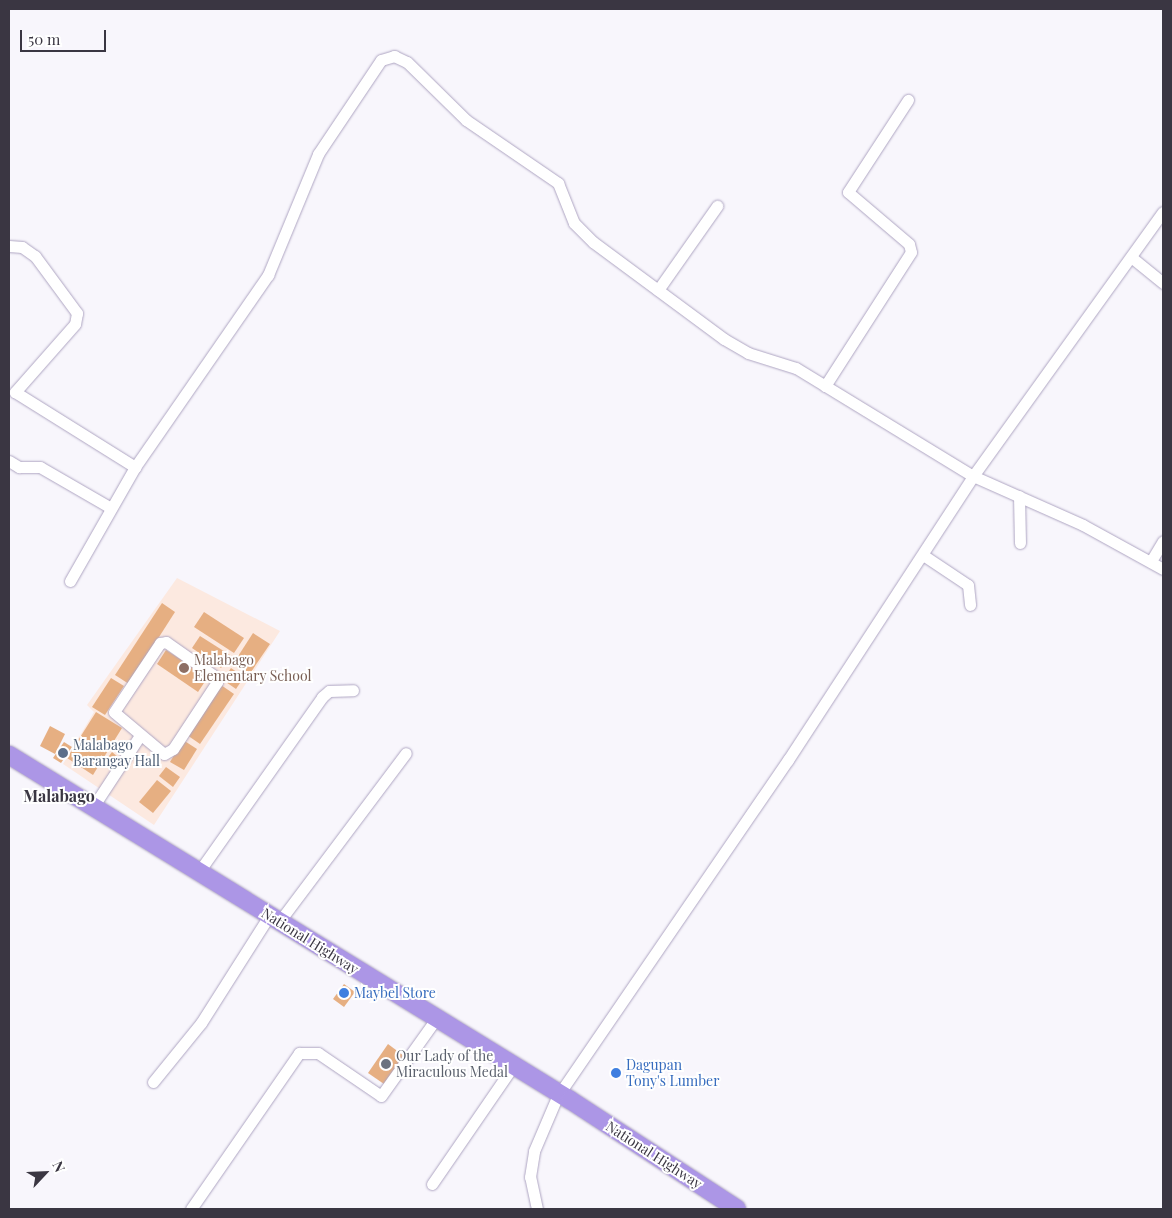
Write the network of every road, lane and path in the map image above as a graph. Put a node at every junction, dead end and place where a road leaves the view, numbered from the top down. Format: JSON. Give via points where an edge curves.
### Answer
{"nodes":[{"id":1,"x":908,"y":100,"type":"dead end"},
{"id":2,"x":717,"y":206,"type":"dead end"},
{"id":3,"x":1163,"y":212,"type":"edge"},
{"id":4,"x":9,"y":246,"type":"edge"},
{"id":5,"x":1130,"y":258,"type":"junction"},
{"id":6,"x":1163,"y":283,"type":"edge"},
{"id":7,"x":658,"y":290,"type":"junction"},
{"id":8,"x":825,"y":386,"type":"junction"},
{"id":9,"x":12,"y":392,"type":"edge"},
{"id":10,"x":9,"y":461,"type":"edge"},
{"id":11,"x":135,"y":467,"type":"junction"},
{"id":12,"x":973,"y":476,"type":"junction"},
{"id":13,"x":1019,"y":496,"type":"junction"},
{"id":14,"x":111,"y":508,"type":"junction"},
{"id":15,"x":1163,"y":541,"type":"edge"},
{"id":16,"x":1020,"y":543,"type":"dead end"},
{"id":17,"x":923,"y":555,"type":"junction"},
{"id":18,"x":1151,"y":561,"type":"junction"},
{"id":19,"x":1163,"y":569,"type":"edge"},
{"id":20,"x":70,"y":581,"type":"dead end"},
{"id":21,"x":970,"y":605,"type":"dead end"},
{"id":22,"x":353,"y":690,"type":"dead end"},
{"id":23,"x":139,"y":737,"type":"junction"},
{"id":24,"x":406,"y":753,"type":"dead end"},
{"id":25,"x":9,"y":755,"type":"edge"},
{"id":26,"x":93,"y":807,"type":"junction"},
{"id":27,"x":198,"y":873,"type":"junction"},
{"id":28,"x":274,"y":919,"type":"junction"},
{"id":29,"x":436,"y":1019,"type":"junction"},
{"id":30,"x":513,"y":1066,"type":"junction"},
{"id":31,"x":153,"y":1082,"type":"dead end"},
{"id":32,"x":559,"y":1094,"type":"junction"},
{"id":33,"x":432,"y":1184,"type":"dead end"},
{"id":34,"x":191,"y":1209,"type":"edge"},
{"id":35,"x":537,"y":1209,"type":"edge"},
{"id":36,"x":736,"y":1209,"type":"edge"}],
"edges":[{"from":1,"to":8,"type":"street","via":[[848,192],[908,244],[910,252]]},
{"from":2,"to":7,"type":"street"},
{"from":3,"to":5,"type":"street"},
{"from":4,"to":9,"type":"street","via":[[22,247],[35,256],[77,313],[75,324]]},
{"from":5,"to":6,"type":"street"},
{"from":5,"to":12,"type":"street"},
{"from":7,"to":8,"type":"street","via":[[742,350],[785,363]]},
{"from":7,"to":11,"type":"street","via":[[579,230],[558,183],[466,120],[407,62],[387,56],[360,88],[318,154],[268,274]]},
{"from":8,"to":12,"type":"street"},
{"from":9,"to":11,"type":"street"},
{"from":10,"to":14,"type":"street","via":[[19,467],[40,467]]},
{"from":11,"to":14,"type":"street"},
{"from":12,"to":13,"type":"street"},
{"from":12,"to":17,"type":"street"},
{"from":13,"to":16,"type":"street"},
{"from":13,"to":18,"type":"street"},
{"from":14,"to":20,"type":"street"},
{"from":15,"to":18,"type":"street"},
{"from":17,"to":21,"type":"street","via":[[968,584]]},
{"from":17,"to":32,"type":"street"},
{"from":18,"to":19,"type":"street"},
{"from":22,"to":27,"type":"street","via":[[329,691],[322,697]]},
{"from":23,"to":23,"type":"street","via":[[164,754],[170,752],[217,682],[213,675],[166,642],[160,643],[114,709],[115,716]]},
{"from":23,"to":26,"type":"street"},
{"from":24,"to":28,"type":"street"},
{"from":25,"to":26,"type":"highway","name":"National Highway"},
{"from":26,"to":27,"type":"highway","name":"National Highway"},
{"from":27,"to":28,"type":"highway","name":"National Highway"},
{"from":28,"to":29,"type":"highway","name":"National Highway"},
{"from":28,"to":31,"type":"street","via":[[201,1023]]},
{"from":29,"to":30,"type":"highway","name":"National Highway"},
{"from":29,"to":34,"type":"street","via":[[382,1096],[318,1053],[299,1052]]},
{"from":30,"to":32,"type":"highway","name":"National Highway"},
{"from":30,"to":33,"type":"street"},
{"from":32,"to":35,"type":"street","via":[[534,1150],[530,1177]]},
{"from":32,"to":36,"type":"highway","name":"National Highway"}]}
